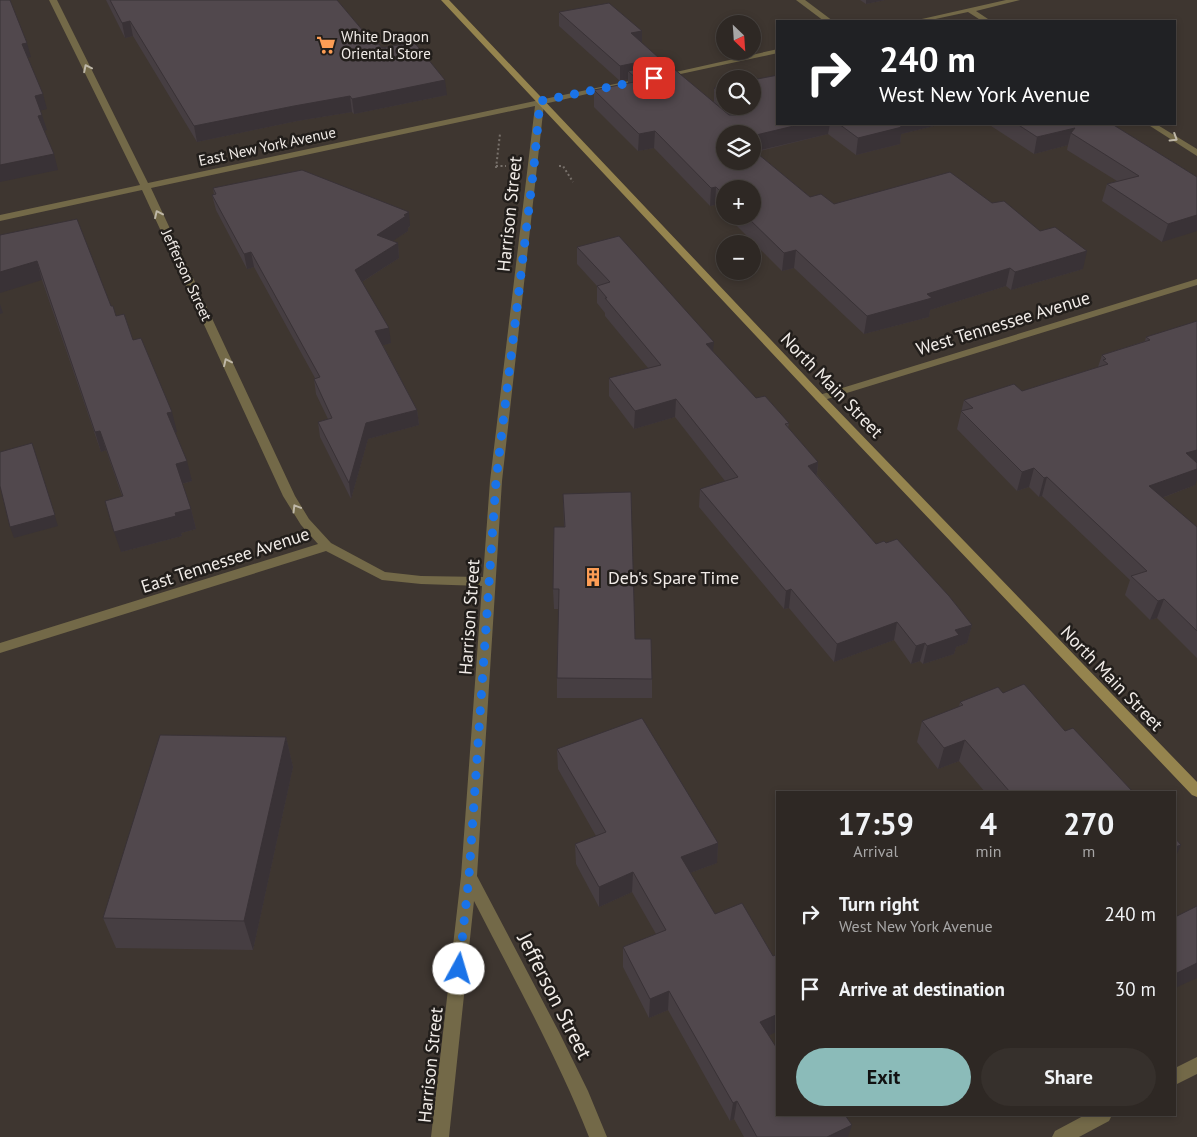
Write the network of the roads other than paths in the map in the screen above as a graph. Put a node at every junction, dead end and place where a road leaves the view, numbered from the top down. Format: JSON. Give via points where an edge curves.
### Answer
{"nodes":[{"id":1,"x":53,"y":0,"type":"edge"},
{"id":2,"x":445,"y":0,"type":"edge"},
{"id":3,"x":800,"y":0,"type":"edge"},
{"id":4,"x":1016,"y":0,"type":"edge"},
{"id":5,"x":969,"y":10,"type":"junction"},
{"id":6,"x":828,"y":20,"type":"edge"},
{"id":7,"x":922,"y":20,"type":"edge"},
{"id":8,"x":985,"y":20,"type":"edge"},
{"id":9,"x":776,"y":51,"type":"edge"},
{"id":10,"x":540,"y":101,"type":"junction"},
{"id":11,"x":1153,"y":125,"type":"edge"},
{"id":12,"x":1197,"y":153,"type":"edge"},
{"id":13,"x":145,"y":186,"type":"junction"},
{"id":14,"x":0,"y":218,"type":"edge"},
{"id":15,"x":1197,"y":282,"type":"edge"},
{"id":16,"x":820,"y":398,"type":"junction"},
{"id":17,"x":327,"y":546,"type":"junction"},
{"id":18,"x":490,"y":582,"type":"junction"},
{"id":19,"x":0,"y":648,"type":"edge"},
{"id":20,"x":1197,"y":791,"type":"edge"},
{"id":21,"x":469,"y":876,"type":"junction"},
{"id":22,"x":1197,"y":1065,"type":"edge"},
{"id":23,"x":1176,"y":1076,"type":"edge"},
{"id":24,"x":1100,"y":1116,"type":"edge"},
{"id":25,"x":440,"y":1137,"type":"edge"},
{"id":26,"x":598,"y":1137,"type":"edge"},
{"id":27,"x":1061,"y":1137,"type":"edge"}],
"edges":[{"from":13,"to":1,"type":"street","name":"Jefferson Street","one_way":true},
{"from":2,"to":10,"type":"main road","name":"North Main Street"},
{"from":3,"to":6,"type":"street"},
{"from":4,"to":5,"type":"street"},
{"from":5,"to":7,"type":"street"},
{"from":5,"to":8,"type":"street"},
{"from":9,"to":10,"type":"street","name":"East New York Avenue"},
{"from":10,"to":13,"type":"street","name":"East New York Avenue"},
{"from":10,"to":16,"type":"main road","name":"North Main Street"},
{"from":10,"to":18,"type":"street","name":"Harrison Street","via":[[496,481]]},
{"from":11,"to":12,"type":"street","one_way":true},
{"from":13,"to":14,"type":"street","name":"East New York Avenue"},
{"from":17,"to":13,"type":"street","name":"Jefferson Street","one_way":true,"via":[[305,522],[289,496]]},
{"from":15,"to":16,"type":"street","name":"West Tennessee Avenue"},
{"from":16,"to":20,"type":"main road","name":"North Main Street"},
{"from":17,"to":18,"type":"street","name":"East Tennessee Avenue","via":[[382,576]]},
{"from":17,"to":19,"type":"street","name":"East Tennessee Avenue"},
{"from":18,"to":21,"type":"street","name":"Harrison Street"},
{"from":21,"to":25,"type":"street","name":"Harrison Street"},
{"from":21,"to":26,"type":"street","name":"Jefferson Street","via":[[582,1097]]},
{"from":22,"to":23,"type":"street"},
{"from":24,"to":27,"type":"street"}]}
